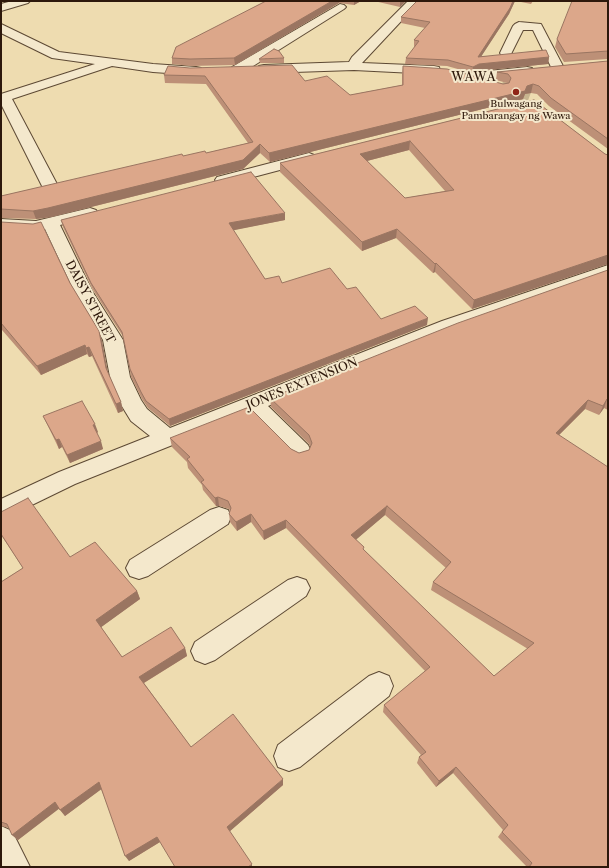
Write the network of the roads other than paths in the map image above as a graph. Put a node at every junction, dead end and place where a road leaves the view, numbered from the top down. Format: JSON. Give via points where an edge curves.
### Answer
{"nodes":[{"id":1,"x":24,"y":1,"type":"edge"},
{"id":2,"x":414,"y":1,"type":"edge"},
{"id":3,"x":340,"y":7,"type":"dead end"},
{"id":4,"x":1,"y":8,"type":"edge"},
{"id":5,"x":2,"y":29,"type":"edge"},
{"id":6,"x":506,"y":53,"type":"edge"},
{"id":7,"x":110,"y":63,"type":"junction"},
{"id":8,"x":354,"y":66,"type":"junction"},
{"id":9,"x":572,"y":67,"type":"edge"},
{"id":10,"x":558,"y":68,"type":"junction"},
{"id":11,"x":206,"y":70,"type":"edge"},
{"id":12,"x":222,"y":70,"type":"edge"},
{"id":13,"x":237,"y":70,"type":"junction"},
{"id":14,"x":458,"y":75,"type":"junction"},
{"id":15,"x":501,"y":87,"type":"tunnel mouth"},
{"id":16,"x":3,"y":97,"type":"edge"},
{"id":17,"x":319,"y":155,"type":"edge"},
{"id":18,"x":212,"y":182,"type":"edge"},
{"id":19,"x":50,"y":186,"type":"edge"},
{"id":20,"x":105,"y":209,"type":"edge"},
{"id":21,"x":51,"y":223,"type":"junction"},
{"id":22,"x":1,"y":224,"type":"edge"},
{"id":23,"x":608,"y":271,"type":"edge"},
{"id":24,"x":253,"y":404,"type":"junction"},
{"id":25,"x":167,"y":438,"type":"junction"},
{"id":26,"x":300,"y":451,"type":"edge"},
{"id":27,"x":1,"y":510,"type":"edge"},
{"id":28,"x":219,"y":517,"type":"dead end"},
{"id":29,"x":139,"y":568,"type":"dead end"},
{"id":30,"x":297,"y":588,"type":"dead end"},
{"id":31,"x":205,"y":650,"type":"dead end"},
{"id":32,"x":379,"y":686,"type":"dead end"},
{"id":33,"x":289,"y":756,"type":"dead end"},
{"id":34,"x":1,"y":842,"type":"edge"},
{"id":35,"x":14,"y":867,"type":"edge"}],
"edges":[{"from":1,"to":4,"type":"street"},
{"from":2,"to":8,"type":"street","via":[[356,60]]},
{"from":3,"to":13,"type":"street"},
{"from":5,"to":7,"type":"street","via":[[56,55]]},
{"from":6,"to":10,"type":"street","via":[[519,26],[537,27]]},
{"from":7,"to":11,"type":"street"},
{"from":7,"to":16,"type":"street"},
{"from":8,"to":13,"type":"street"},
{"from":8,"to":14,"type":"street","via":[[424,69]]},
{"from":9,"to":10,"type":"street"},
{"from":10,"to":14,"type":"street"},
{"from":12,"to":13,"type":"street"},
{"from":14,"to":15,"type":"street"},
{"from":16,"to":19,"type":"street"},
{"from":17,"to":18,"type":"street"},
{"from":20,"to":21,"type":"street"},
{"from":21,"to":22,"type":"street","via":[[36,226]]},
{"from":21,"to":25,"type":"street","name":"DAISY STREET","via":[[84,291],[113,340],[120,377],[131,403],[139,415]]},
{"from":23,"to":24,"type":"street","name":"JONES EXTENSION","via":[[449,326]]},
{"from":24,"to":25,"type":"street","name":"JONES EXTENSION"},
{"from":24,"to":26,"type":"street"},
{"from":25,"to":27,"type":"street","name":"JONES EXTENSION","via":[[67,478]]},
{"from":28,"to":29,"type":"street"},
{"from":30,"to":31,"type":"street"},
{"from":32,"to":33,"type":"street"},
{"from":34,"to":35,"type":"street"}]}
